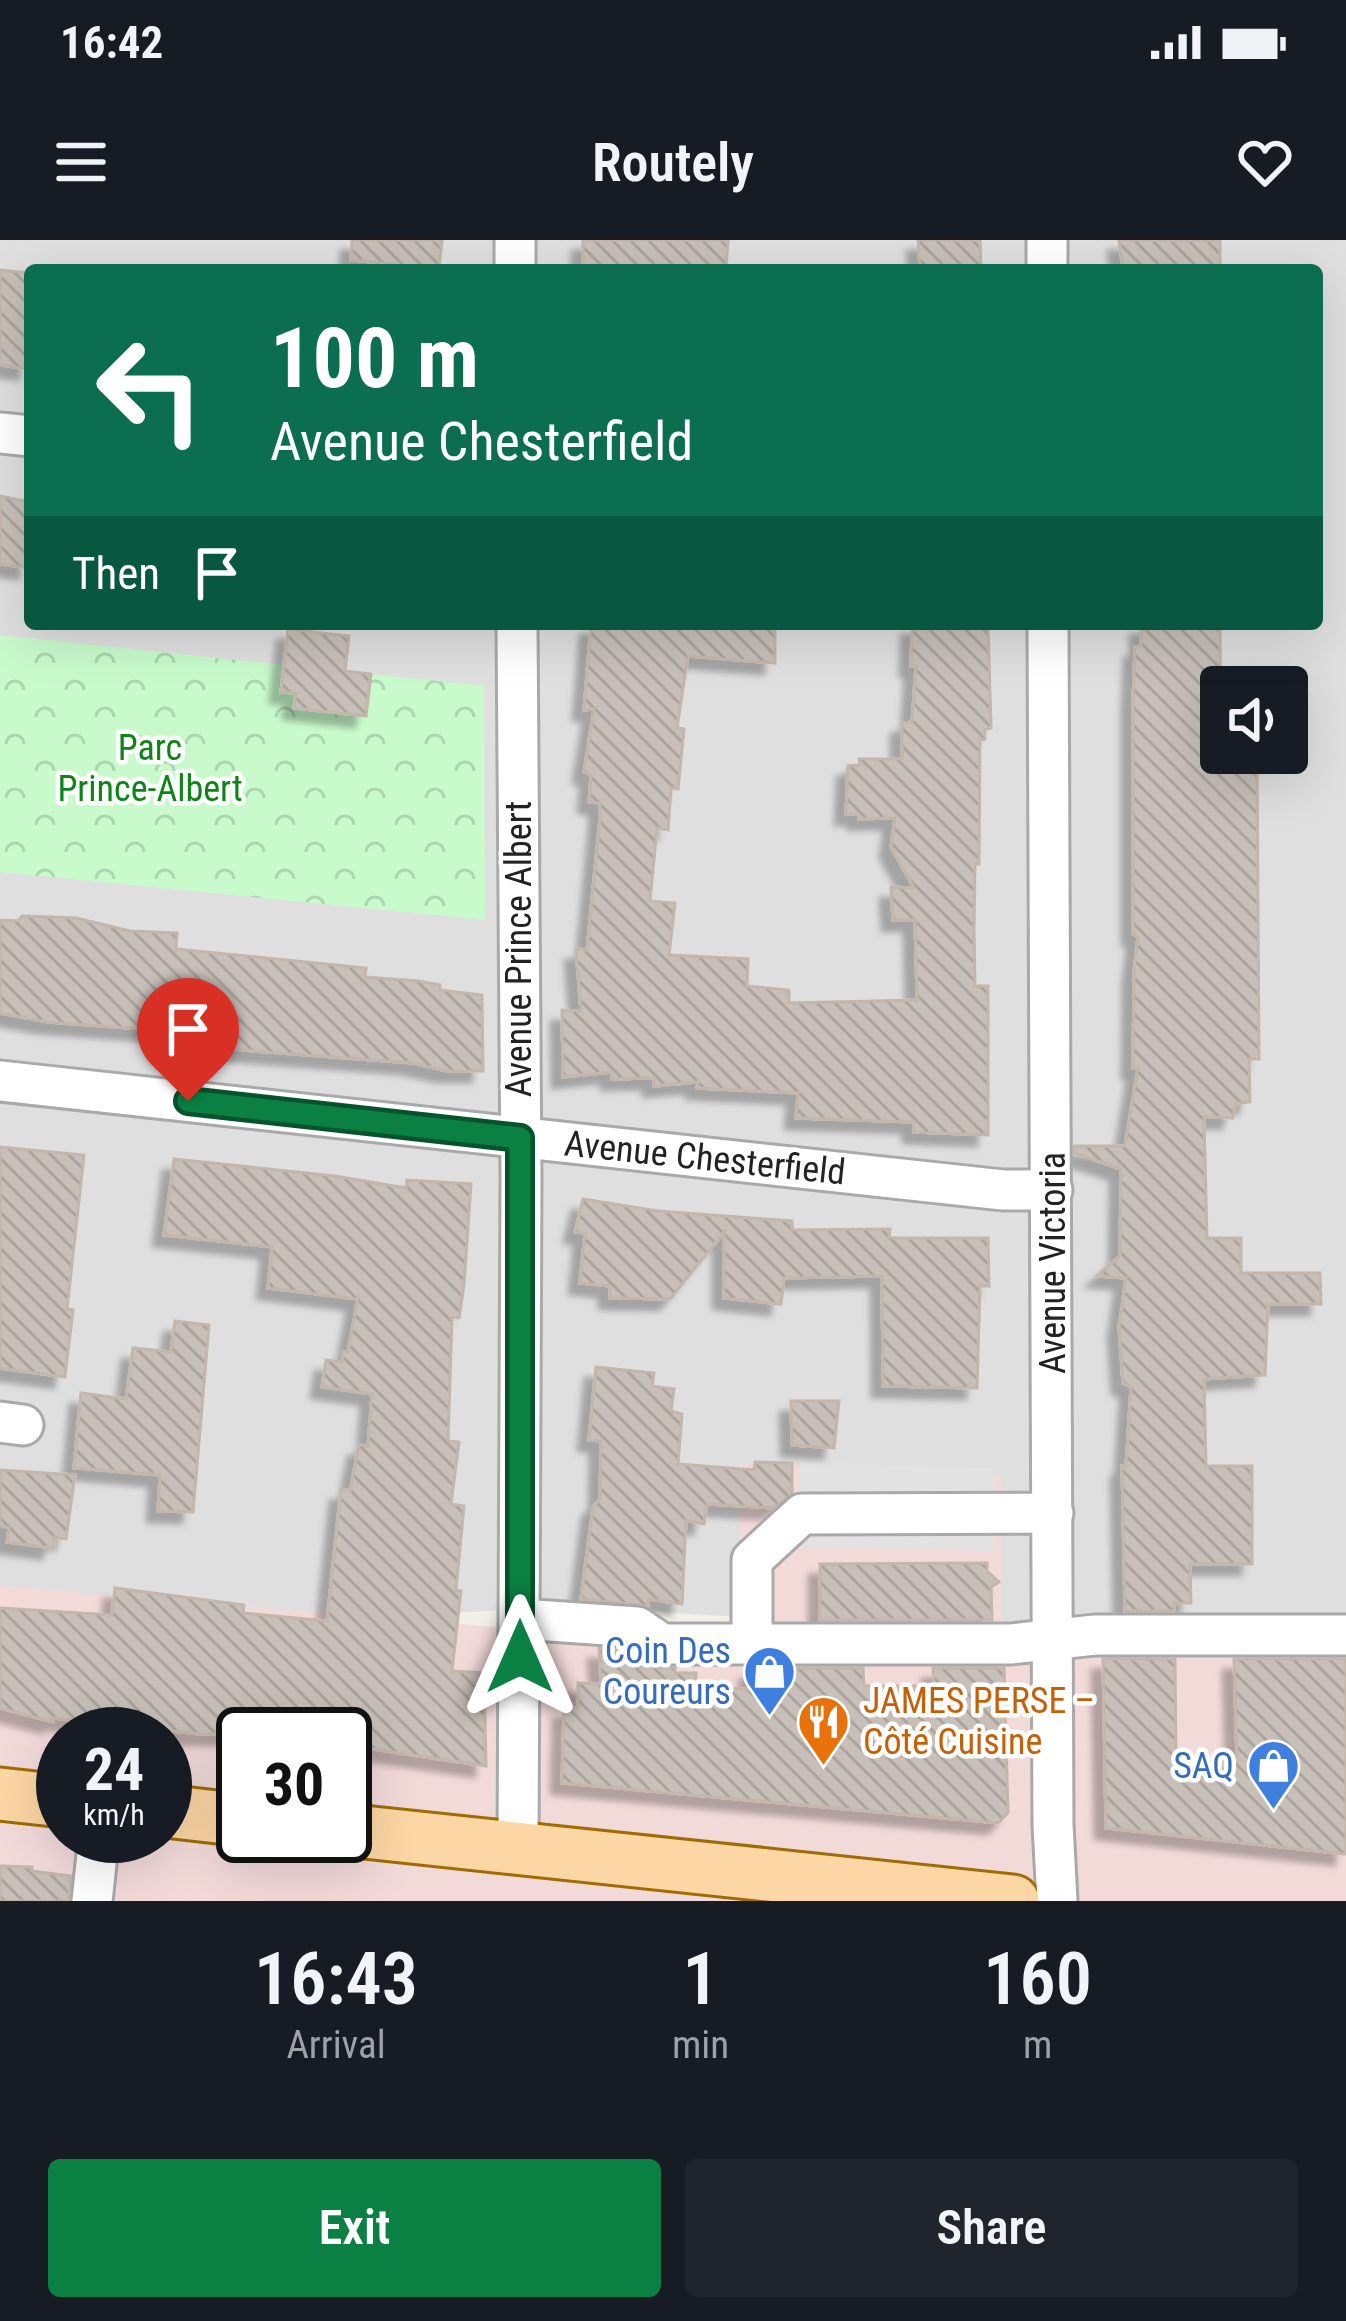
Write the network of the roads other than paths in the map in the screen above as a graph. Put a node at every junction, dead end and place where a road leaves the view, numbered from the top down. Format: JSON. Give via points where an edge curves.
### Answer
{"nodes":[{"id":1,"x":517,"y":630,"type":"edge"},
{"id":2,"x":1048,"y":630,"type":"edge"},
{"id":3,"x":0,"y":1081,"type":"edge"},
{"id":4,"x":520,"y":1138,"type":"junction"},
{"id":5,"x":1052,"y":1190,"type":"junction"},
{"id":6,"x":1053,"y":1513,"type":"junction"},
{"id":7,"x":520,"y":1619,"type":"junction"},
{"id":8,"x":1346,"y":1635,"type":"edge"},
{"id":9,"x":1054,"y":1639,"type":"junction"},
{"id":10,"x":752,"y":1645,"type":"junction"},
{"id":11,"x":0,"y":1794,"type":"edge"},
{"id":12,"x":36,"y":1798,"type":"edge"},
{"id":13,"x":372,"y":1833,"type":"edge"},
{"id":14,"x":518,"y":1850,"type":"junction"},
{"id":15,"x":96,"y":1863,"type":"edge"},
{"id":16,"x":92,"y":1901,"type":"edge"},
{"id":17,"x":1013,"y":1901,"type":"edge"},
{"id":18,"x":1057,"y":1901,"type":"edge"}],
"edges":[{"from":1,"to":4,"type":"street","name":"Avenue Prince Albert"},
{"from":2,"to":5,"type":"street","name":"Avenue Victoria"},
{"from":3,"to":4,"type":"street","name":"Avenue Chesterfield"},
{"from":4,"to":5,"type":"street","name":"Avenue Chesterfield"},
{"from":4,"to":7,"type":"street","name":"Avenue Prince Albert"},
{"from":5,"to":6,"type":"street","name":"Avenue Victoria"},
{"from":6,"to":9,"type":"street","name":"Avenue Victoria"},
{"from":6,"to":10,"type":"street","via":[[802,1514],[752,1561]]},
{"from":7,"to":10,"type":"street","via":[[638,1628],[662,1644]]},
{"from":7,"to":14,"type":"street","name":"Avenue Prince Albert"},
{"from":8,"to":9,"type":"street"},
{"from":9,"to":10,"type":"street"},
{"from":9,"to":18,"type":"street","name":"Avenue Victoria"},
{"from":11,"to":12,"type":"main road"},
{"from":13,"to":14,"type":"main road"},
{"from":14,"to":17,"type":"main road"},
{"from":15,"to":16,"type":"street"}]}
